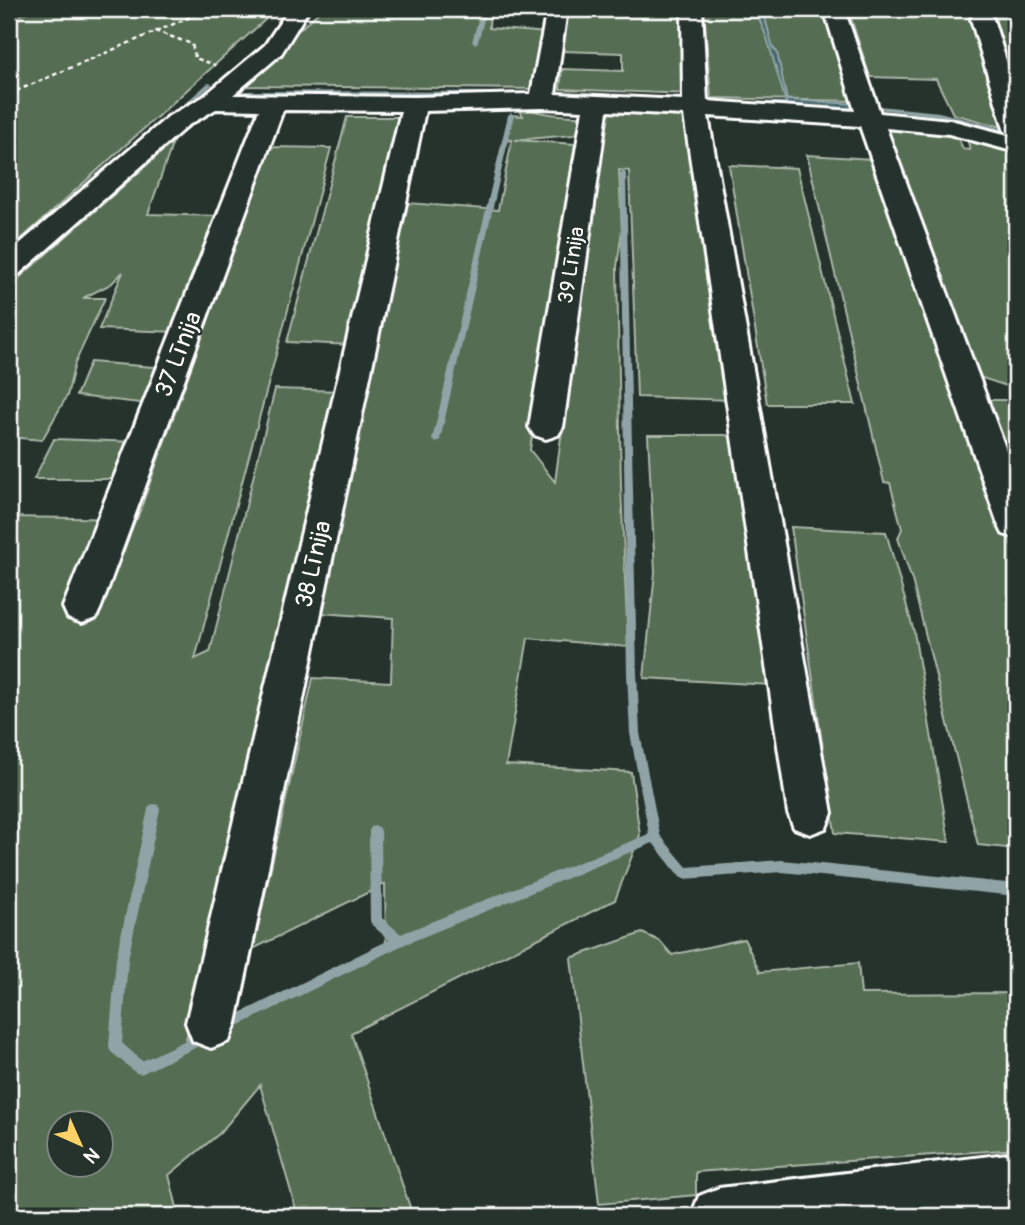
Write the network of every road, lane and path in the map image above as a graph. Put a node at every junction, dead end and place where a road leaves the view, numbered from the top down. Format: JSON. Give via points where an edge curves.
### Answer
{"nodes":[{"id":1,"x":209,"y":9,"type":"edge"},
{"id":2,"x":299,"y":9,"type":"edge"},
{"id":3,"x":557,"y":9,"type":"edge"},
{"id":4,"x":692,"y":9,"type":"edge"},
{"id":5,"x":834,"y":9,"type":"edge"},
{"id":6,"x":982,"y":19,"type":"dead end"},
{"id":7,"x":155,"y":31,"type":"junction"},
{"id":8,"x":231,"y":84,"type":"junction"},
{"id":9,"x":9,"y":94,"type":"edge"},
{"id":10,"x":274,"y":101,"type":"junction"},
{"id":11,"x":542,"y":101,"type":"junction"},
{"id":12,"x":211,"y":102,"type":"junction"},
{"id":13,"x":415,"y":104,"type":"junction"},
{"id":14,"x":597,"y":104,"type":"junction"},
{"id":15,"x":695,"y":108,"type":"junction"},
{"id":16,"x":870,"y":119,"type":"junction"},
{"id":17,"x":1016,"y":129,"type":"edge"},
{"id":18,"x":1016,"y":145,"type":"edge"},
{"id":19,"x":9,"y":268,"type":"edge"},
{"id":20,"x":546,"y":426,"type":"dead end"},
{"id":21,"x":1016,"y":524,"type":"edge"},
{"id":22,"x":82,"y":607,"type":"dead end"},
{"id":23,"x":810,"y":814,"type":"dead end"},
{"id":24,"x":211,"y":1023,"type":"dead end"},
{"id":25,"x":1016,"y":1181,"type":"edge"},
{"id":26,"x":719,"y":1216,"type":"edge"}],
"edges":[{"from":1,"to":7,"type":"path"},
{"from":2,"to":8,"type":"street","via":[[273,49]]},
{"from":3,"to":11,"type":"street"},
{"from":4,"to":15,"type":"street"},
{"from":5,"to":16,"type":"street"},
{"from":6,"to":17,"type":"street"},
{"from":7,"to":8,"type":"path","via":[[192,44],[195,58],[217,65]]},
{"from":7,"to":9,"type":"path"},
{"from":8,"to":12,"type":"street"},
{"from":10,"to":12,"type":"street"},
{"from":10,"to":13,"type":"street"},
{"from":10,"to":22,"type":"street","name":"37 Līnija"},
{"from":11,"to":13,"type":"street"},
{"from":11,"to":14,"type":"street"},
{"from":12,"to":19,"type":"street","via":[[178,121]]},
{"from":13,"to":24,"type":"street","name":"38 Līnija"},
{"from":14,"to":15,"type":"street"},
{"from":14,"to":20,"type":"street","name":"39 Līnija"},
{"from":15,"to":16,"type":"street"},
{"from":15,"to":23,"type":"street"},
{"from":16,"to":18,"type":"street","via":[[950,127]]},
{"from":16,"to":21,"type":"street"},
{"from":25,"to":26,"type":"street"}]}
